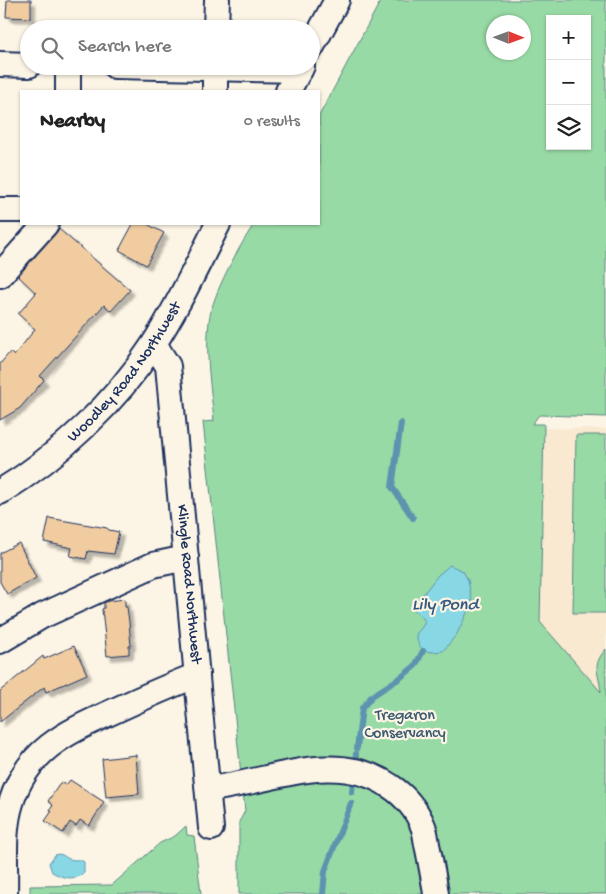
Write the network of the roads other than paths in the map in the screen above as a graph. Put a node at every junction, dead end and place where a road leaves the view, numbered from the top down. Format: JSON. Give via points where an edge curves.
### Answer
{"nodes":[{"id":1,"x":217,"y":0,"type":"edge"},
{"id":2,"x":337,"y":0,"type":"edge"},
{"id":3,"x":216,"y":20,"type":"edge"},
{"id":4,"x":320,"y":31,"type":"edge"},
{"id":5,"x":0,"y":64,"type":"edge"},
{"id":6,"x":20,"y":65,"type":"edge"},
{"id":7,"x":68,"y":75,"type":"edge"},
{"id":8,"x":215,"y":75,"type":"edge"},
{"id":9,"x":297,"y":75,"type":"edge"},
{"id":10,"x":68,"y":90,"type":"edge"},
{"id":11,"x":214,"y":90,"type":"edge"},
{"id":12,"x":289,"y":90,"type":"edge"},
{"id":13,"x":0,"y":210,"type":"edge"},
{"id":14,"x":20,"y":210,"type":"edge"},
{"id":15,"x":45,"y":225,"type":"edge"},
{"id":16,"x":217,"y":225,"type":"edge"},
{"id":17,"x":0,"y":275,"type":"edge"},
{"id":18,"x":154,"y":344,"type":"junction"},
{"id":19,"x":0,"y":492,"type":"edge"},
{"id":20,"x":186,"y":558,"type":"junction"},
{"id":21,"x":0,"y":641,"type":"edge"},
{"id":22,"x":197,"y":676,"type":"junction"},
{"id":23,"x":209,"y":789,"type":"junction"},
{"id":24,"x":211,"y":828,"type":"dead end"},
{"id":25,"x":5,"y":894,"type":"edge"},
{"id":26,"x":436,"y":894,"type":"edge"}],
"edges":[{"from":1,"to":3,"type":"street"},
{"from":2,"to":4,"type":"street"},
{"from":5,"to":6,"type":"street"},
{"from":7,"to":10,"type":"street"},
{"from":8,"to":11,"type":"street"},
{"from":9,"to":12,"type":"street"},
{"from":13,"to":14,"type":"street"},
{"from":15,"to":17,"type":"street"},
{"from":16,"to":18,"type":"street","name":"Woodley Road Northwest"},
{"from":18,"to":19,"type":"street","name":"Woodley Road Northwest","via":[[116,393],[78,431],[31,471]]},
{"from":18,"to":20,"type":"street","name":"Klingle Road Northwest","via":[[168,366]]},
{"from":20,"to":21,"type":"street","via":[[153,565],[42,616]]},
{"from":20,"to":22,"type":"street","name":"Klingle Road Northwest"},
{"from":22,"to":23,"type":"street","name":"Klingle Road Northwest"},
{"from":22,"to":25,"type":"street","via":[[73,730],[52,742],[35,758],[20,779],[10,804]]},
{"from":23,"to":24,"type":"street","name":"Klingle Road Northwest"},
{"from":23,"to":26,"type":"street","via":[[303,769],[342,768],[380,778],[399,791],[423,827]]}]}
